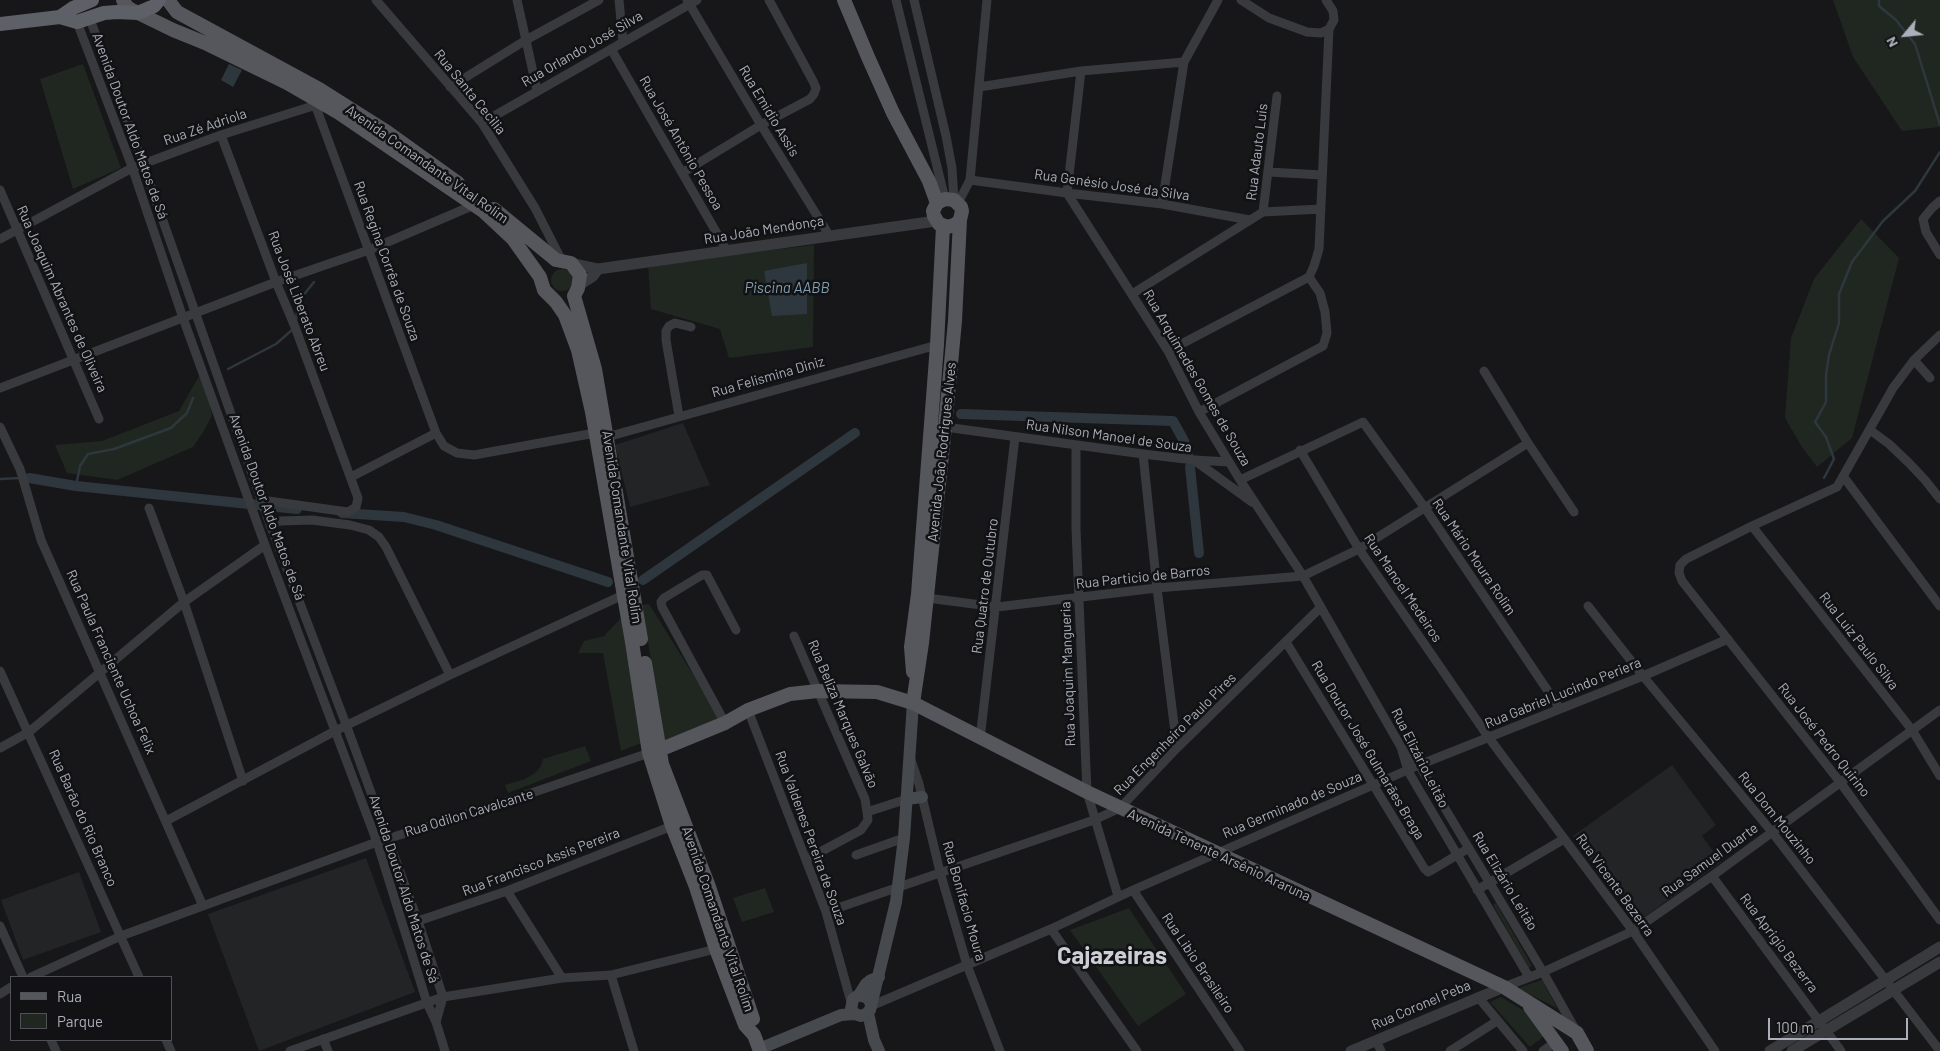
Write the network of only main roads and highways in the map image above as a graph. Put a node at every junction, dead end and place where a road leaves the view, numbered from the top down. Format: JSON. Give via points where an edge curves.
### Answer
{"nodes":[{"id":1,"x":92,"y":0,"type":"edge"},
{"id":2,"x":123,"y":0,"type":"edge"},
{"id":3,"x":159,"y":0,"type":"edge"},
{"id":4,"x":168,"y":0,"type":"edge"},
{"id":5,"x":844,"y":0,"type":"edge"},
{"id":6,"x":71,"y":4,"type":"edge"},
{"id":7,"x":138,"y":13,"type":"junction"},
{"id":8,"x":60,"y":18,"type":"junction"},
{"id":9,"x":0,"y":24,"type":"edge"},
{"id":10,"x":948,"y":201,"type":"junction"},
{"id":11,"x":960,"y":220,"type":"junction"},
{"id":12,"x":939,"y":223,"type":"junction"},
{"id":13,"x":563,"y":261,"type":"junction"},
{"id":14,"x":540,"y":278,"type":"junction"},
{"id":15,"x":576,"y":290,"type":"junction"},
{"id":16,"x":556,"y":302,"type":"junction"},
{"id":17,"x":601,"y":435,"type":"junction"},
{"id":18,"x":915,"y":682,"type":"junction"},
{"id":19,"x":913,"y":703,"type":"junction"},
{"id":20,"x":654,"y":752,"type":"junction"},
{"id":21,"x":922,"y":797,"type":"road end"},
{"id":22,"x":907,"y":799,"type":"junction"},
{"id":23,"x":722,"y":948,"type":"junction"},
{"id":24,"x":1527,"y":1002,"type":"junction"},
{"id":25,"x":860,"y":1006,"type":"junction"},
{"id":26,"x":877,"y":1045,"type":"edge"},
{"id":27,"x":1559,"y":1047,"type":"edge"},
{"id":28,"x":757,"y":1050,"type":"edge"},
{"id":29,"x":1587,"y":1051,"type":"edge"}],
"edges":[{"from":1,"to":6,"type":"highway"},
{"from":2,"to":7,"type":"main road","name":"Avenida Comandante Vital Rolim","via":[[127,7]]},
{"from":3,"to":7,"type":"highway","via":[[150,9]]},
{"from":4,"to":13,"type":"main road","name":"Avenida Comandante Vital Rolim","via":[[177,12],[319,89],[387,132]]},
{"from":5,"to":10,"type":"main road","via":[[879,81],[929,181]]},
{"from":6,"to":8,"type":"highway"},
{"from":7,"to":8,"type":"highway","via":[[104,13],[84,20]]},
{"from":7,"to":14,"type":"main road","name":"Avenida Comandante Vital Rolim","via":[[287,83],[338,113],[487,214],[512,239]]},
{"from":8,"to":9,"type":"highway"},
{"from":10,"to":11,"type":"main road","via":[[962,211]]},
{"from":10,"to":12,"type":"main road","via":[[933,212]]},
{"from":11,"to":12,"type":"main road","via":[[952,226]]},
{"from":11,"to":18,"type":"main road","name":"Avenida João Rodrigues Alves","via":[[945,427]]},
{"from":12,"to":18,"type":"main road","name":"Avenida João Rodrigues Alves","via":[[937,345],[911,647]]},
{"from":13,"to":14,"type":"main road","via":[[545,269]]},
{"from":13,"to":15,"type":"main road","name":"Avenida Comandante Vital Rolim","via":[[580,275]]},
{"from":14,"to":16,"type":"main road","name":"Avenida Comandante Vital Rolim","via":[[544,290]]},
{"from":15,"to":16,"type":"main road","via":[[566,301]]},
{"from":15,"to":17,"type":"main road","name":"Avenida Comandante Vital Rolim","via":[[595,369]]},
{"from":16,"to":17,"type":"main road","name":"Avenida Comandante Vital Rolim","via":[[565,315],[578,350]]},
{"from":17,"to":20,"type":"main road","name":"Avenida Comandante Vital Rolim"},
{"from":17,"to":20,"type":"main road","name":"Avenida Comandante Vital Rolim","via":[[623,595]]},
{"from":18,"to":19,"type":"main road","name":"Avenida João Rodrigues Alves"},
{"from":19,"to":20,"type":"main road","name":"Rua Odilon Cavalcante","via":[[877,692],[790,694]]},
{"from":19,"to":22,"type":"main road","name":"Avenida João Rodrigues Alves"},
{"from":19,"to":24,"type":"main road","name":"Avenida Tenente Arsênio Araruna","via":[[1087,792],[1504,987]]},
{"from":20,"to":23,"type":"main road","name":"Avenida Comandante Vital Rolim","via":[[672,826]]},
{"from":20,"to":23,"type":"main road","name":"Avenida Comandante Vital Rolim","via":[[662,764],[708,884]]},
{"from":21,"to":22,"type":"main road"},
{"from":22,"to":25,"type":"main road","name":"Avenida João Rodrigues Alves","via":[[898,886],[879,977],[866,984]]},
{"from":23,"to":28,"type":"main road","name":"Avenida Comandante Vital Rolim","via":[[745,1025],[754,1035]]},
{"from":24,"to":27,"type":"main road"},
{"from":24,"to":29,"type":"main road","name":"Avenida Tenente Arsênio Araruna","via":[[1577,1033]]},
{"from":25,"to":26,"type":"main road","via":[[863,1025]]},
{"from":25,"to":28,"type":"main road","name":"Avenida João Rodrigues Alves"}]}
